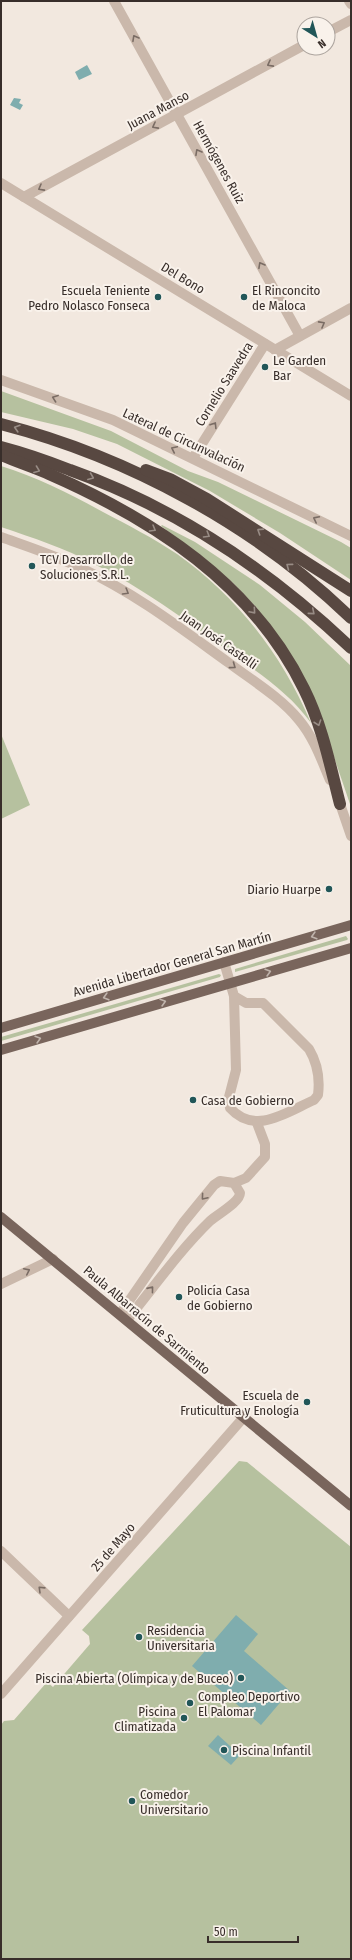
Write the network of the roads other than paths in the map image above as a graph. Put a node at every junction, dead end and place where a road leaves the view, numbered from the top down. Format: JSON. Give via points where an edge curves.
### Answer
{"nodes":[{"id":1,"x":114,"y":1,"type":"edge"},
{"id":2,"x":349,"y":1,"type":"edge"},
{"id":3,"x":351,"y":4,"type":"edge"},
{"id":4,"x":351,"y":20,"type":"edge"},
{"id":5,"x":336,"y":28,"type":"edge"},
{"id":6,"x":296,"y":49,"type":"edge"},
{"id":7,"x":177,"y":114,"type":"junction"},
{"id":8,"x":1,"y":183,"type":"edge"},
{"id":9,"x":24,"y":197,"type":"junction"},
{"id":10,"x":351,"y":308,"type":"edge"},
{"id":11,"x":300,"y":336,"type":"junction"},
{"id":12,"x":265,"y":344,"type":"junction"},
{"id":13,"x":275,"y":350,"type":"junction"},
{"id":14,"x":1,"y":380,"type":"edge"},
{"id":15,"x":351,"y":396,"type":"edge"},
{"id":16,"x":1,"y":424,"type":"edge"},
{"id":17,"x":1,"y":447,"type":"edge"},
{"id":18,"x":1,"y":455,"type":"edge"},
{"id":19,"x":193,"y":458,"type":"junction"},
{"id":20,"x":121,"y":466,"type":"junction"},
{"id":21,"x":351,"y":536,"type":"edge"},
{"id":22,"x":1,"y":537,"type":"edge"},
{"id":23,"x":351,"y":591,"type":"edge"},
{"id":24,"x":351,"y":618,"type":"edge"},
{"id":25,"x":351,"y":648,"type":"edge"},
{"id":26,"x":340,"y":804,"type":"junction"},
{"id":27,"x":351,"y":836,"type":"edge"},
{"id":28,"x":351,"y":925,"type":"edge"},
{"id":29,"x":351,"y":948,"type":"edge"},
{"id":30,"x":224,"y":962,"type":"junction"},
{"id":31,"x":230,"y":983,"type":"junction"},
{"id":32,"x":234,"y":996,"type":"junction"},
{"id":33,"x":1,"y":1028,"type":"edge"},
{"id":34,"x":1,"y":1050,"type":"edge"},
{"id":35,"x":257,"y":1123,"type":"junction"},
{"id":36,"x":234,"y":1183,"type":"junction"},
{"id":37,"x":1,"y":1216,"type":"edge"},
{"id":38,"x":53,"y":1259,"type":"junction"},
{"id":39,"x":1,"y":1284,"type":"edge"},
{"id":40,"x":123,"y":1317,"type":"junction"},
{"id":41,"x":244,"y":1417,"type":"junction"},
{"id":42,"x":351,"y":1506,"type":"edge"},
{"id":43,"x":1,"y":1551,"type":"edge"},
{"id":44,"x":69,"y":1616,"type":"junction"},
{"id":45,"x":1,"y":1694,"type":"edge"}],
"edges":[{"from":7,"to":1,"type":"street","name":"Hermógenes Ruiz","one_way":true},
{"from":2,"to":3,"type":"street"},
{"from":4,"to":5,"type":"street"},
{"from":6,"to":7,"type":"street","name":"Juana Manso","one_way":true},
{"from":7,"to":9,"type":"street","name":"Juana Manso","one_way":true},
{"from":11,"to":7,"type":"street","name":"Hermógenes Ruiz","one_way":true},
{"from":8,"to":9,"type":"street","name":"Del Bono"},
{"from":9,"to":12,"type":"street","name":"Del Bono"},
{"from":11,"to":10,"type":"street","name":"Cornelio Saavedra","one_way":true},
{"from":11,"to":13,"type":"street","name":"Cornelio Saavedra"},
{"from":12,"to":13,"type":"street","name":"Del Bono"},
{"from":19,"to":12,"type":"street","name":"Cornelio Saavedra","one_way":true},
{"from":13,"to":15,"type":"street","name":"Del Bono"},
{"from":19,"to":14,"type":"street","name":"Lateral de Circunvalación","one_way":true,"via":[[104,417]]},
{"from":20,"to":16,"type":"highway","one_way":true,"via":[[45,437]]},
{"from":17,"to":25,"type":"highway","one_way":true,"via":[[61,466],[108,485],[201,531],[281,586]]},
{"from":18,"to":26,"type":"highway","one_way":true,"via":[[82,489],[164,535],[200,561],[238,595],[267,629],[304,690],[318,722]]},
{"from":21,"to":19,"type":"street","name":"Lateral de Circunvalación","one_way":true},
{"from":23,"to":20,"type":"highway","one_way":true,"via":[[246,522],[183,486],[156,473]]},
{"from":24,"to":20,"type":"highway","one_way":true,"via":[[301,575],[238,530],[194,502]]},
{"from":22,"to":26,"type":"street","name":"Juan José Castelli","one_way":true,"via":[[58,558],[107,581],[150,608],[272,694],[305,728]]},
{"from":26,"to":27,"type":"street","name":"Juan José Castelli"},
{"from":28,"to":30,"type":"main road","name":"Avenida Libertador General San Martín","one_way":true},
{"from":31,"to":29,"type":"main road","one_way":true},
{"from":30,"to":31,"type":"street"},
{"from":30,"to":33,"type":"main road","name":"Avenida Libertador General San Martín","one_way":true},
{"from":31,"to":32,"type":"street"},
{"from":34,"to":31,"type":"main road","one_way":true},
{"from":32,"to":35,"type":"street","via":[[236,1070],[229,1103],[230,1108],[240,1117]]},
{"from":32,"to":35,"type":"street","via":[[246,1002],[263,1003],[308,1049],[316,1064],[319,1088],[318,1096],[314,1100]]},
{"from":35,"to":36,"type":"street","via":[[266,1151],[265,1157],[246,1178]]},
{"from":36,"to":40,"type":"street","one_way":true,"via":[[220,1181],[214,1185],[183,1223]]},
{"from":40,"to":36,"type":"street","one_way":true,"via":[[190,1241],[215,1217],[238,1200],[240,1192]]},
{"from":37,"to":38,"type":"main road","name":"Paula Albarracín de Sarmiento"},
{"from":39,"to":38,"type":"street","one_way":true},
{"from":38,"to":40,"type":"main road","name":"Paula Albarracín de Sarmiento"},
{"from":40,"to":41,"type":"main road","name":"Paula Albarracín de Sarmiento"},
{"from":41,"to":42,"type":"main road","name":"Paula Albarracín de Sarmiento"},
{"from":41,"to":44,"type":"street","name":"25 de Mayo"},
{"from":44,"to":43,"type":"street","one_way":true},
{"from":44,"to":45,"type":"street","name":"25 de Mayo"}]}
